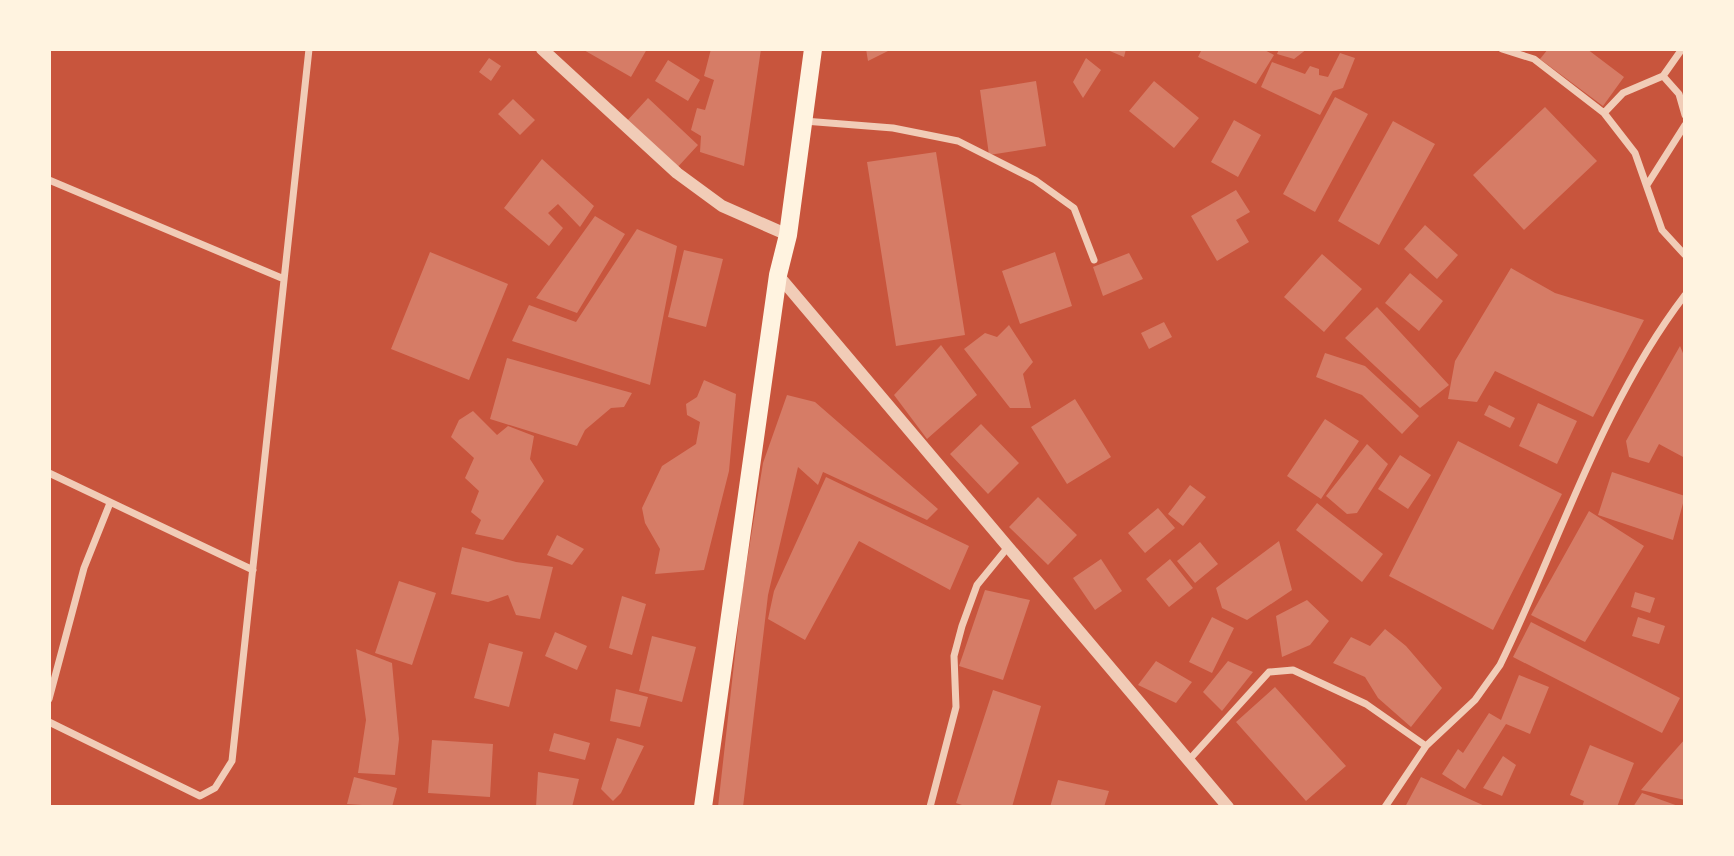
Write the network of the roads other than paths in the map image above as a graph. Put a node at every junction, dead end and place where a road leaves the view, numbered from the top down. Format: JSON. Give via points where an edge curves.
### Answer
{"nodes":[{"id":1,"x":309,"y":49,"type":"edge"},
{"id":2,"x":542,"y":49,"type":"edge"},
{"id":3,"x":813,"y":49,"type":"edge"},
{"id":4,"x":1502,"y":49,"type":"edge"},
{"id":5,"x":1682,"y":49,"type":"edge"},
{"id":6,"x":1663,"y":76,"type":"junction"},
{"id":7,"x":1604,"y":113,"type":"junction"},
{"id":8,"x":1685,"y":115,"type":"edge"},
{"id":9,"x":803,"y":120,"type":"junction"},
{"id":10,"x":1685,"y":125,"type":"edge"},
{"id":11,"x":49,"y":180,"type":"edge"},
{"id":12,"x":1647,"y":185,"type":"junction"},
{"id":13,"x":788,"y":235,"type":"junction"},
{"id":14,"x":1685,"y":255,"type":"edge"},
{"id":15,"x":1094,"y":260,"type":"dead end"},
{"id":16,"x":778,"y":275,"type":"junction"},
{"id":17,"x":284,"y":279,"type":"junction"},
{"id":18,"x":1685,"y":295,"type":"edge"},
{"id":19,"x":49,"y":473,"type":"edge"},
{"id":20,"x":110,"y":503,"type":"junction"},
{"id":21,"x":1008,"y":547,"type":"junction"},
{"id":22,"x":253,"y":570,"type":"junction"},
{"id":23,"x":49,"y":699,"type":"edge"},
{"id":24,"x":49,"y":722,"type":"edge"},
{"id":25,"x":1426,"y":746,"type":"junction"},
{"id":26,"x":1188,"y":761,"type":"junction"},
{"id":27,"x":703,"y":807,"type":"edge"},
{"id":28,"x":930,"y":807,"type":"edge"},
{"id":29,"x":1228,"y":807,"type":"edge"},
{"id":30,"x":1385,"y":807,"type":"edge"}],
"edges":[{"from":1,"to":17,"type":"street"},
{"from":2,"to":13,"type":"street","via":[[677,173],[722,206]]},
{"from":3,"to":9,"type":"main road"},
{"from":4,"to":7,"type":"street","via":[[1534,59]]},
{"from":5,"to":6,"type":"street"},
{"from":6,"to":7,"type":"street","via":[[1623,93]]},
{"from":6,"to":8,"type":"street","via":[[1679,94]]},
{"from":7,"to":12,"type":"street","via":[[1635,153]]},
{"from":9,"to":13,"type":"main road"},
{"from":9,"to":15,"type":"street","via":[[893,128],[958,141],[1035,180],[1074,208]]},
{"from":10,"to":12,"type":"street"},
{"from":11,"to":17,"type":"street"},
{"from":12,"to":14,"type":"street","via":[[1662,230]]},
{"from":13,"to":16,"type":"main road"},
{"from":16,"to":21,"type":"street"},
{"from":16,"to":27,"type":"main road"},
{"from":17,"to":22,"type":"street"},
{"from":18,"to":25,"type":"street","via":[[1624,394],[1500,665],[1475,700]]},
{"from":19,"to":20,"type":"street"},
{"from":20,"to":22,"type":"street"},
{"from":20,"to":23,"type":"street","via":[[84,568]]},
{"from":21,"to":26,"type":"street"},
{"from":21,"to":28,"type":"street","via":[[977,585],[962,626],[954,656],[956,707]]},
{"from":22,"to":24,"type":"street","via":[[232,761],[215,788],[200,796]]},
{"from":25,"to":26,"type":"street","via":[[1366,704],[1293,670],[1269,672]]},
{"from":25,"to":30,"type":"street"},
{"from":26,"to":29,"type":"street"}]}
